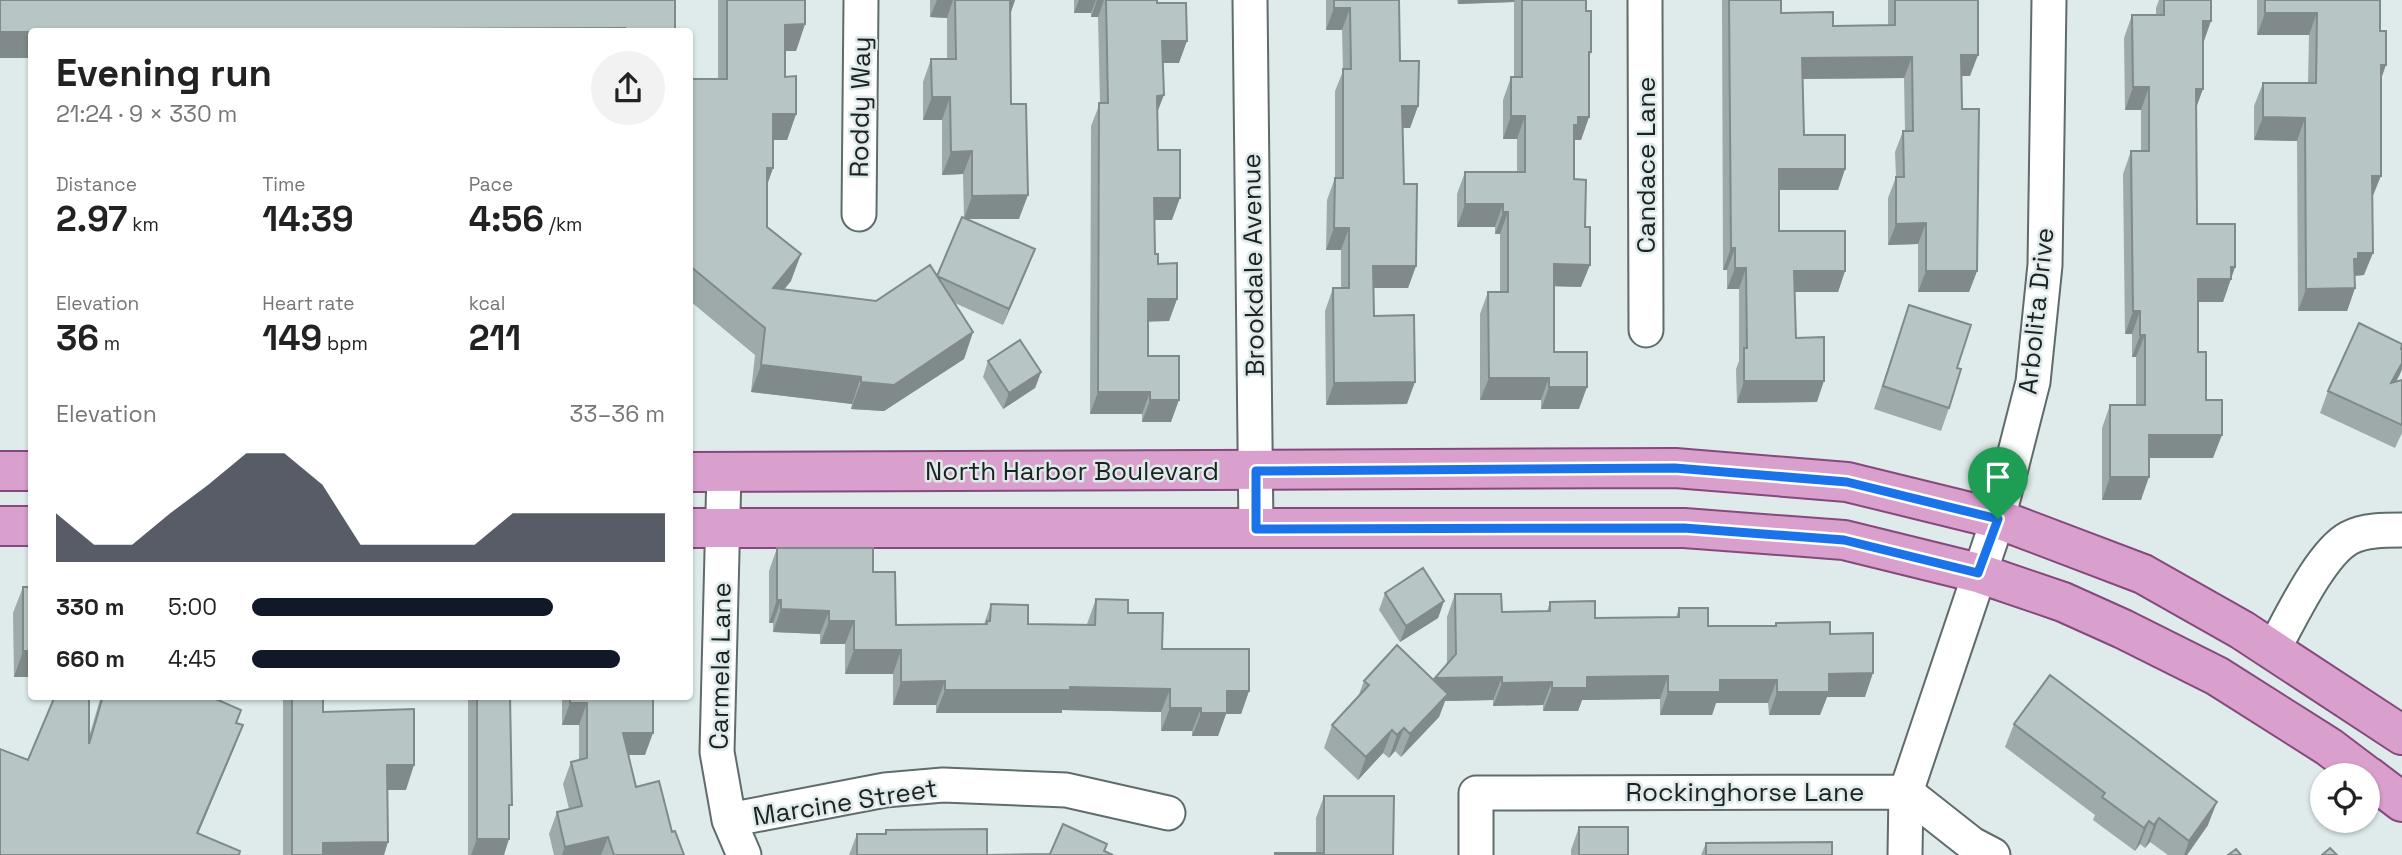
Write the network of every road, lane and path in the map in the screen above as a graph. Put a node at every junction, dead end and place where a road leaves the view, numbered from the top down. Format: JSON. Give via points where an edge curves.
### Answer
{"nodes":[{"id":1,"x":861,"y":0,"type":"edge"},
{"id":2,"x":1250,"y":0,"type":"edge"},
{"id":3,"x":1645,"y":0,"type":"edge"},
{"id":4,"x":2049,"y":0,"type":"edge"},
{"id":5,"x":859,"y":214,"type":"dead end"},
{"id":6,"x":1646,"y":330,"type":"dead end"},
{"id":7,"x":0,"y":471,"type":"edge"},
{"id":8,"x":28,"y":471,"type":"edge"},
{"id":9,"x":1256,"y":471,"type":"junction"},
{"id":10,"x":707,"y":472,"type":"edge"},
{"id":11,"x":1998,"y":519,"type":"junction"},
{"id":12,"x":0,"y":526,"type":"edge"},
{"id":13,"x":28,"y":526,"type":"edge"},
{"id":14,"x":706,"y":528,"type":"edge"},
{"id":15,"x":1256,"y":529,"type":"junction"},
{"id":16,"x":2402,"y":530,"type":"edge"},
{"id":17,"x":1978,"y":573,"type":"junction"},
{"id":18,"x":2273,"y":650,"type":"junction"},
{"id":19,"x":2402,"y":735,"type":"edge"},
{"id":20,"x":2350,"y":763,"type":"edge"},
{"id":21,"x":2380,"y":786,"type":"edge"},
{"id":22,"x":1906,"y":792,"type":"junction"},
{"id":23,"x":2402,"y":802,"type":"edge"},
{"id":24,"x":1168,"y":813,"type":"dead end"},
{"id":25,"x":729,"y":820,"type":"junction"},
{"id":26,"x":744,"y":855,"type":"edge"},
{"id":27,"x":1476,"y":855,"type":"edge"},
{"id":28,"x":1905,"y":855,"type":"edge"},
{"id":29,"x":1993,"y":855,"type":"edge"}],
"edges":[{"from":1,"to":5,"type":"street","name":"Roddy Way"},
{"from":2,"to":9,"type":"street","name":"Brookdale Avenue"},
{"from":3,"to":6,"type":"street","name":"Candace Lane"},
{"from":4,"to":11,"type":"street","name":"Arbolita Drive","via":[[2045,265],[2033,382]]},
{"from":7,"to":8,"type":"main road"},
{"from":9,"to":10,"type":"main road","name":"North Harbor Boulevard"},
{"from":9,"to":11,"type":"main road","name":"North Harbor Boulevard","via":[[1675,468],[1847,482]]},
{"from":9,"to":15,"type":"street","name":"Brookdale Avenue"},
{"from":10,"to":14,"type":"street","name":"Carmela Lane"},
{"from":11,"to":17,"type":"street","name":"Arbolita Drive"},
{"from":11,"to":18,"type":"main road","name":"North Harbor Boulevard","via":[[2143,574]]},
{"from":12,"to":13,"type":"main road"},
{"from":14,"to":15,"type":"main road"},
{"from":14,"to":25,"type":"street","name":"Carmela Lane","via":[[717,752]]},
{"from":15,"to":17,"type":"main road","via":[[1684,528],[1844,540]]},
{"from":16,"to":18,"type":"street","via":[[2368,532],[2337,546]]},
{"from":17,"to":20,"type":"main road","via":[[2063,602],[2217,676]]},
{"from":17,"to":22,"type":"street","name":"Arbolita Drive"},
{"from":18,"to":19,"type":"main road","name":"North Harbor Boulevard"},
{"from":21,"to":23,"type":"main road"},
{"from":22,"to":27,"type":"street","name":"Rockinghorse Lane","via":[[1476,793]]},
{"from":22,"to":28,"type":"street","name":"Arbolita Drive"},
{"from":22,"to":29,"type":"street"},
{"from":24,"to":25,"type":"street","name":"Marcine Street","via":[[1066,790],[943,785],[885,790]]},
{"from":25,"to":26,"type":"street","name":"Carmela Lane"}]}
